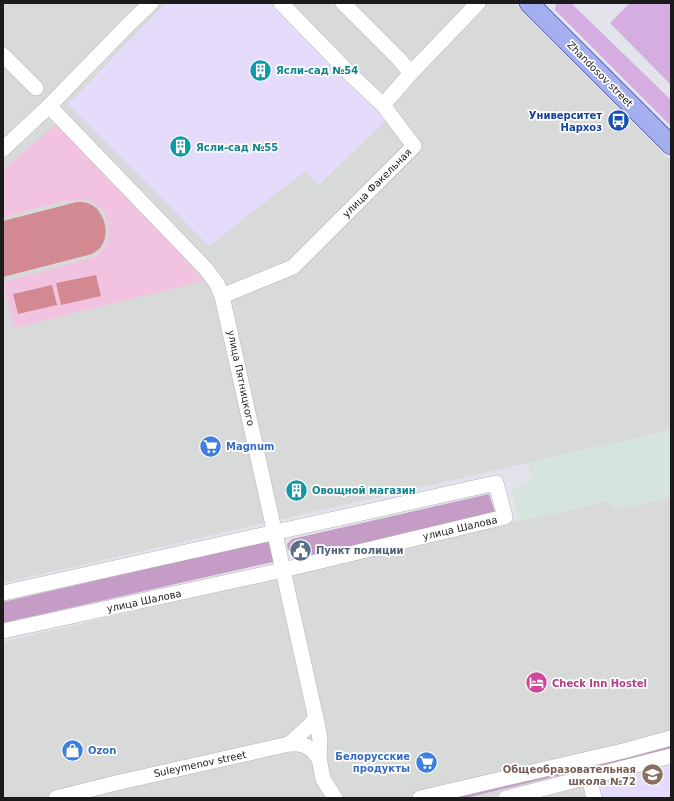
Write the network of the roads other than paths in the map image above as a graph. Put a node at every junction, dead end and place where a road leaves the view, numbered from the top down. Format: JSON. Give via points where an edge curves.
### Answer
{"nodes":[{"id":1,"x":152,"y":3,"type":"edge"},
{"id":2,"x":281,"y":3,"type":"edge"},
{"id":3,"x":343,"y":3,"type":"edge"},
{"id":4,"x":478,"y":3,"type":"edge"},
{"id":5,"x":529,"y":3,"type":"edge"},
{"id":6,"x":3,"y":55,"type":"edge"},
{"id":7,"x":411,"y":73,"type":"junction"},
{"id":8,"x":36,"y":88,"type":"dead end"},
{"id":9,"x":383,"y":105,"type":"junction"},
{"id":10,"x":50,"y":106,"type":"junction"},
{"id":11,"x":671,"y":145,"type":"edge"},
{"id":12,"x":3,"y":149,"type":"edge"},
{"id":13,"x":222,"y":296,"type":"junction"},
{"id":14,"x":275,"y":533,"type":"junction"},
{"id":15,"x":283,"y":570,"type":"junction"},
{"id":16,"x":3,"y":593,"type":"edge"},
{"id":17,"x":3,"y":631,"type":"edge"},
{"id":18,"x":316,"y":717,"type":"junction"},
{"id":19,"x":671,"y":738,"type":"edge"},
{"id":20,"x":289,"y":744,"type":"junction"},
{"id":21,"x":671,"y":756,"type":"edge"},
{"id":22,"x":319,"y":758,"type":"junction"},
{"id":23,"x":583,"y":760,"type":"junction"},
{"id":24,"x":588,"y":777,"type":"junction"},
{"id":25,"x":324,"y":779,"type":"junction"},
{"id":26,"x":56,"y":798,"type":"edge"},
{"id":27,"x":326,"y":798,"type":"edge"},
{"id":28,"x":335,"y":798,"type":"edge"},
{"id":29,"x":420,"y":798,"type":"edge"},
{"id":30,"x":506,"y":798,"type":"edge"},
{"id":31,"x":594,"y":798,"type":"edge"}],
"edges":[{"from":1,"to":10,"type":"street"},
{"from":2,"to":9,"type":"street"},
{"from":3,"to":7,"type":"street"},
{"from":4,"to":7,"type":"street"},
{"from":5,"to":11,"type":"main road","name":"Zhandosov street"},
{"from":6,"to":8,"type":"street"},
{"from":7,"to":9,"type":"street"},
{"from":9,"to":13,"type":"street","name":"улица Факельная","via":[[414,146],[293,267]]},
{"from":10,"to":12,"type":"street"},
{"from":10,"to":13,"type":"street","name":"улица Пятницкого","via":[[206,268]]},
{"from":13,"to":14,"type":"street","name":"улица Пятницкого"},
{"from":14,"to":15,"type":"street","name":"улица Пятницкого"},
{"from":14,"to":15,"type":"street","name":"улица Шалова","via":[[496,483],[505,517]]},
{"from":14,"to":16,"type":"street","name":"улица Шалова"},
{"from":15,"to":17,"type":"street","name":"улица Шалова"},
{"from":15,"to":18,"type":"street","name":"улица Пятницкого"},
{"from":18,"to":20,"type":"street"},
{"from":18,"to":22,"type":"street","name":"улица Пятницкого","via":[[320,739]]},
{"from":19,"to":23,"type":"street"},
{"from":20,"to":22,"type":"street","name":"Suleymenov street","via":[[306,746]]},
{"from":20,"to":26,"type":"street","name":"Suleymenov street"},
{"from":21,"to":24,"type":"street"},
{"from":22,"to":25,"type":"street"},
{"from":23,"to":24,"type":"street"},
{"from":23,"to":29,"type":"street"},
{"from":24,"to":30,"type":"street"},
{"from":24,"to":31,"type":"street"},
{"from":25,"to":27,"type":"street"},
{"from":25,"to":28,"type":"street"}]}
